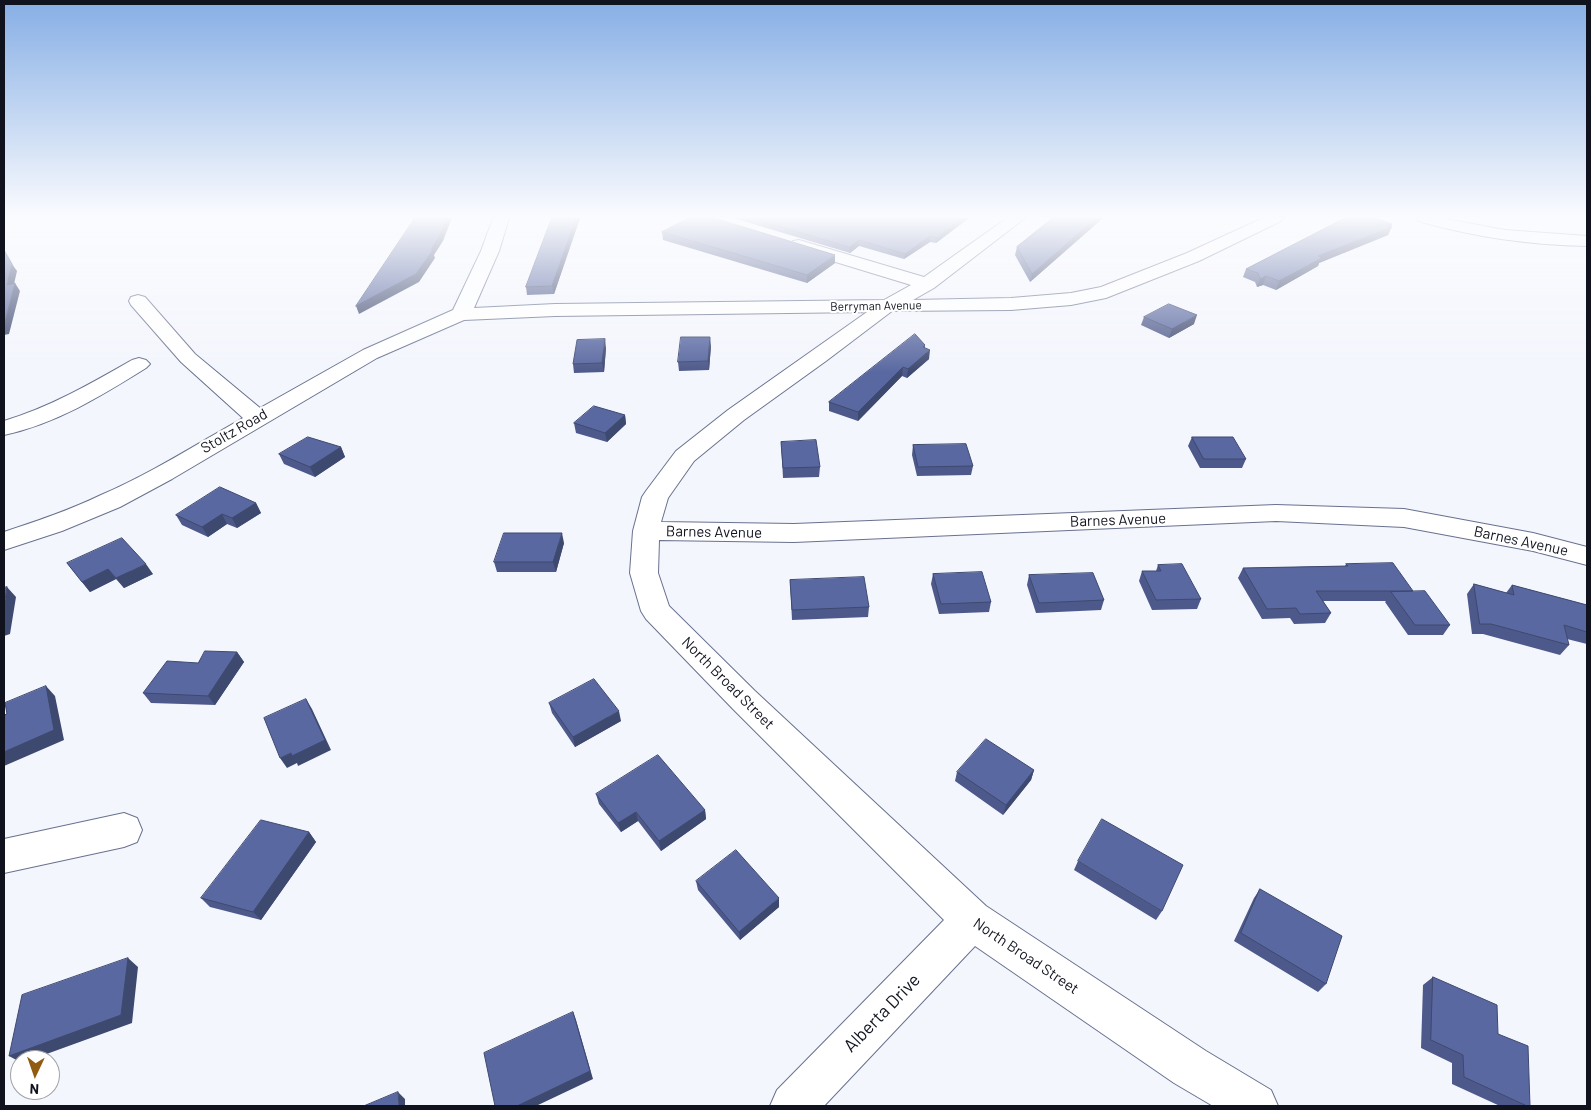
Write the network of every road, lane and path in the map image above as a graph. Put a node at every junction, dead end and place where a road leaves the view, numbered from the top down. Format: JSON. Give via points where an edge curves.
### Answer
{"nodes":[{"id":1,"x":481,"y":270,"type":"edge"},
{"id":2,"x":880,"y":270,"type":"edge"},
{"id":3,"x":946,"y":270,"type":"edge"},
{"id":4,"x":1161,"y":270,"type":"edge"},
{"id":5,"x":927,"y":284,"type":"junction"},
{"id":6,"x":138,"y":301,"type":"dead end"},
{"id":7,"x":886,"y":306,"type":"junction"},
{"id":8,"x":461,"y":314,"type":"junction"},
{"id":9,"x":139,"y":364,"type":"dead end"},
{"id":10,"x":257,"y":418,"type":"junction"},
{"id":11,"x":4,"y":428,"type":"edge"},
{"id":12,"x":646,"y":531,"type":"junction"},
{"id":13,"x":4,"y":541,"type":"edge"},
{"id":14,"x":1587,"y":556,"type":"edge"},
{"id":15,"x":124,"y":830,"type":"dead end"},
{"id":16,"x":4,"y":856,"type":"edge"},
{"id":17,"x":972,"y":920,"type":"junction"},
{"id":18,"x":793,"y":1106,"type":"edge"},
{"id":19,"x":1255,"y":1106,"type":"edge"}],
"edges":[{"from":1,"to":8,"type":"street"},
{"from":2,"to":5,"type":"street"},
{"from":3,"to":5,"type":"street","name":"North Broad Street"},
{"from":4,"to":7,"type":"street","name":"Berryman Avenue","via":[[1106,292],[1044,302]]},
{"from":5,"to":7,"type":"street","name":"North Broad Street"},
{"from":6,"to":10,"type":"street","via":[[188,358]]},
{"from":7,"to":8,"type":"street","name":"Berryman Avenue"},
{"from":7,"to":12,"type":"street","name":"North Broad Street","via":[[685,456],[655,497]]},
{"from":8,"to":10,"type":"street","name":"Stoltz Road","via":[[370,354]]},
{"from":9,"to":11,"type":"street","via":[[84,397],[50,413]]},
{"from":10,"to":13,"type":"street","name":"Stoltz Road","via":[[163,474],[110,501]]},
{"from":12,"to":14,"type":"street","name":"Barnes Avenue","via":[[794,533],[1276,513],[1404,518],[1533,542]]},
{"from":12,"to":17,"type":"street","name":"North Broad Street","via":[[644,573],[656,611]]},
{"from":15,"to":16,"type":"street"},
{"from":17,"to":18,"type":"street","name":"Alberta Drive"},
{"from":17,"to":19,"type":"street","name":"North Broad Street","via":[[1190,1067]]}]}
